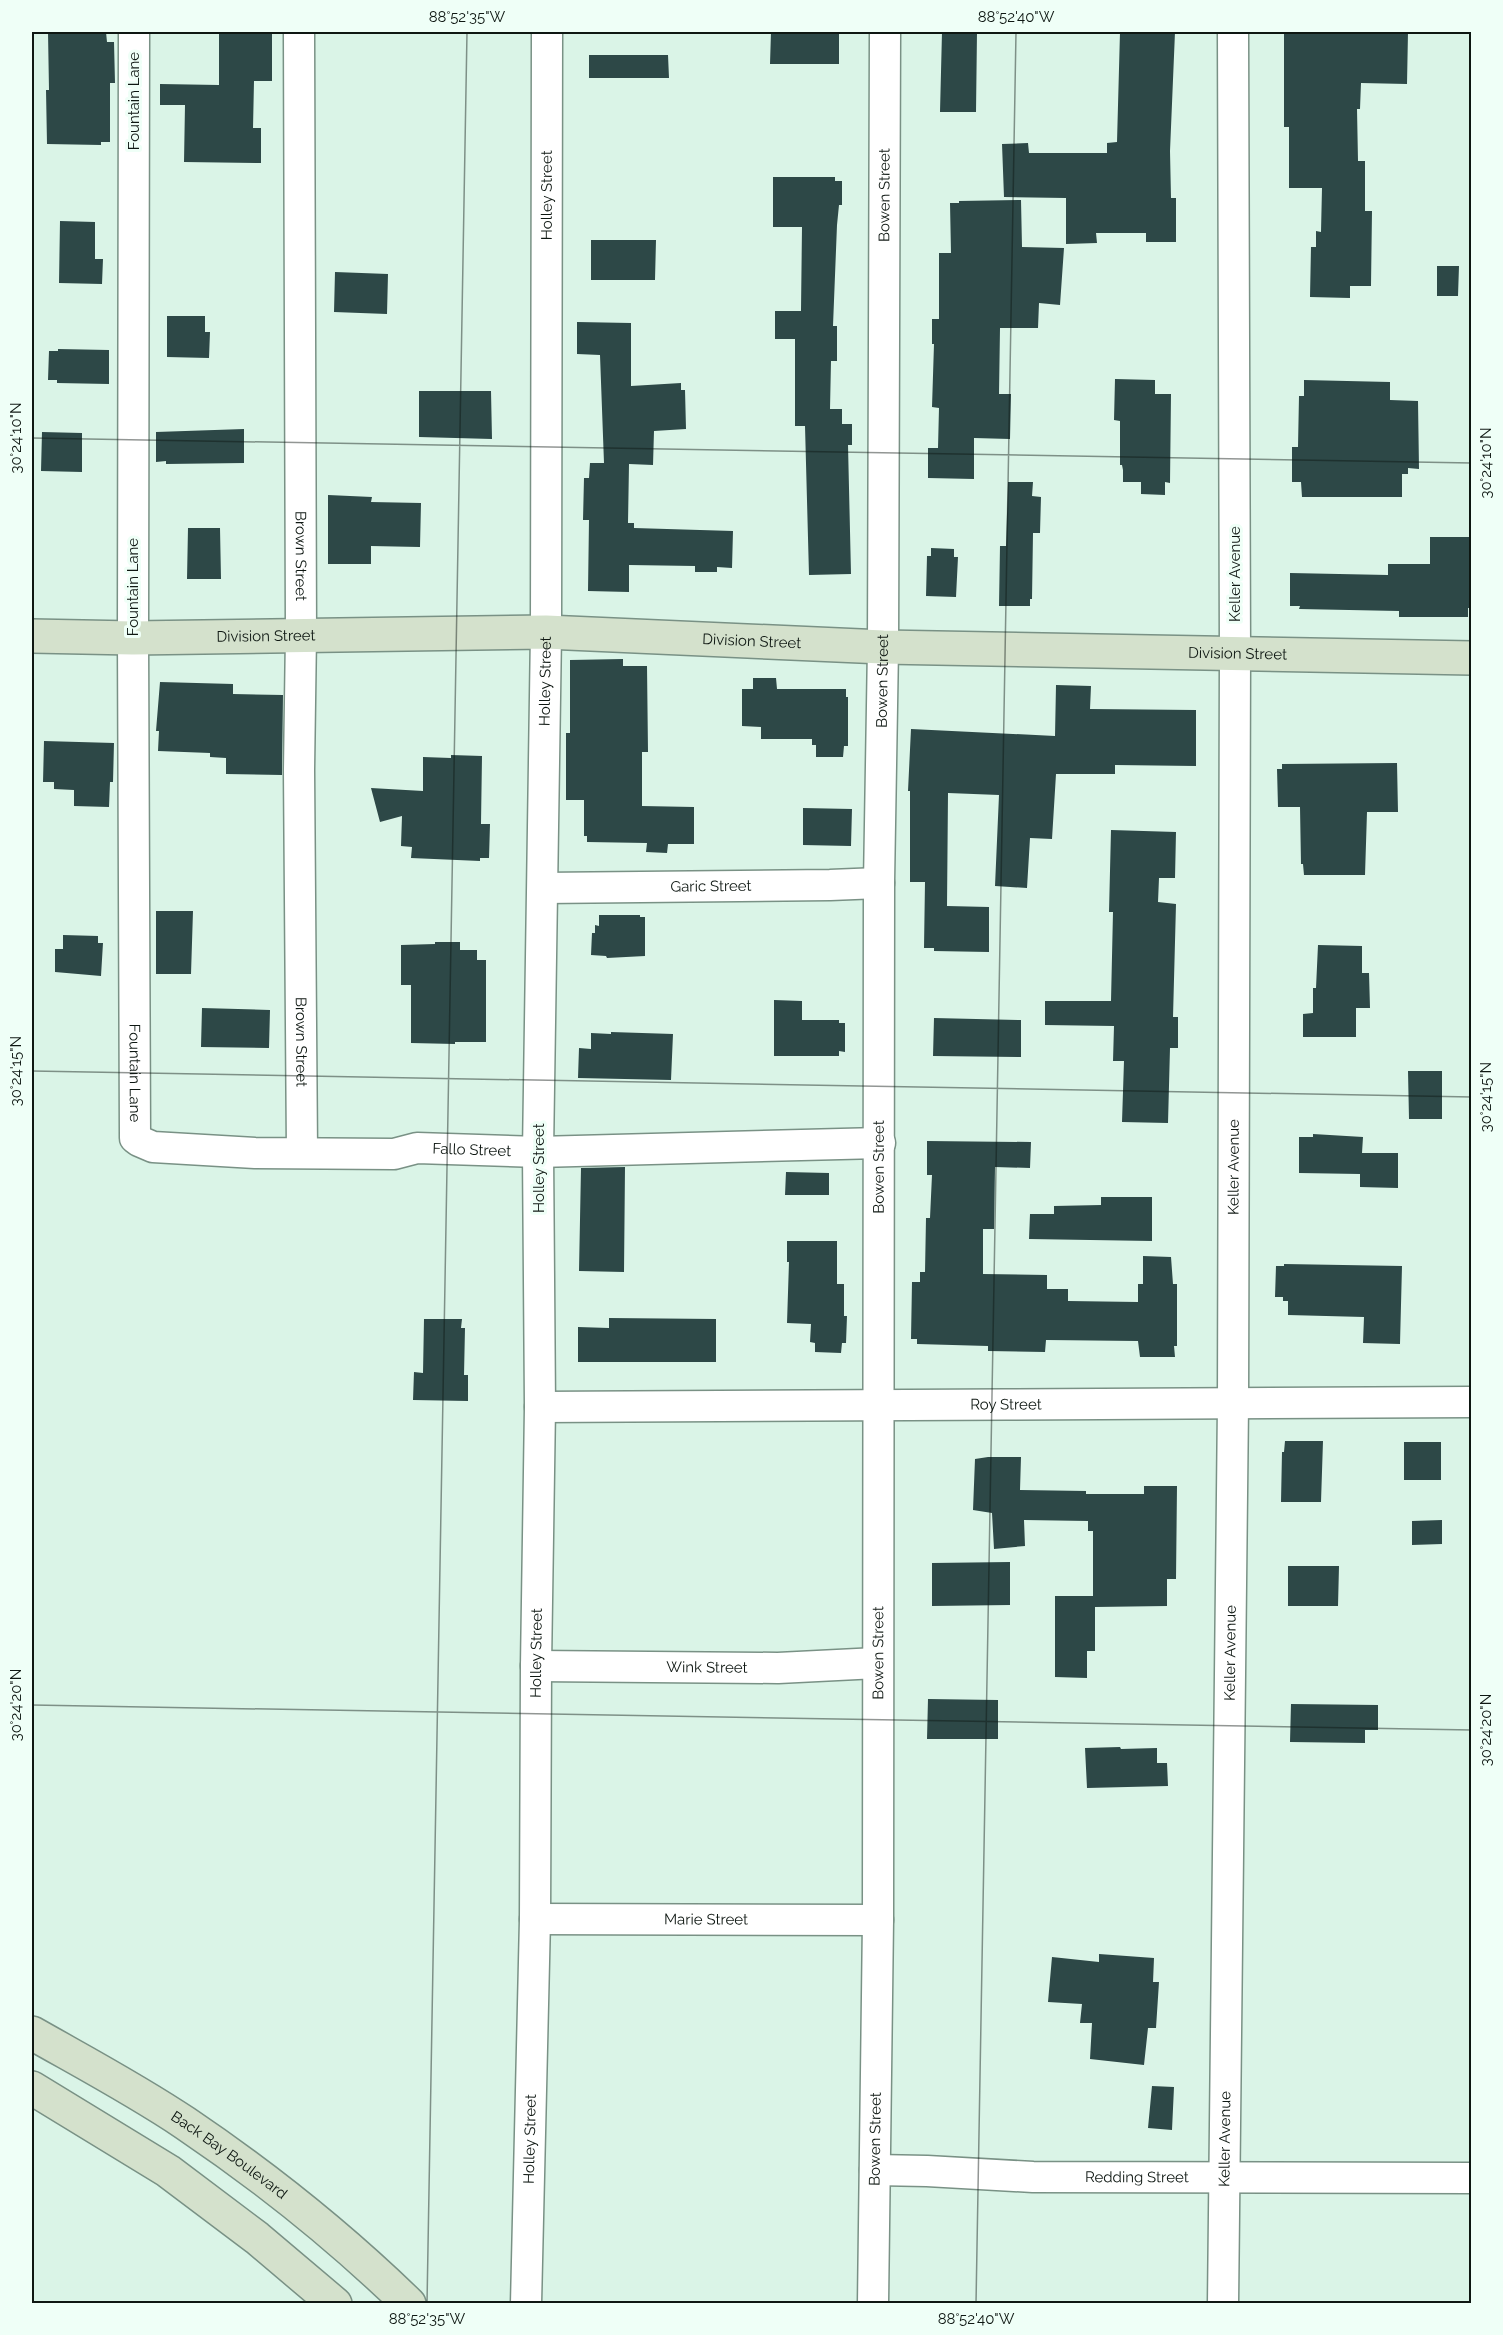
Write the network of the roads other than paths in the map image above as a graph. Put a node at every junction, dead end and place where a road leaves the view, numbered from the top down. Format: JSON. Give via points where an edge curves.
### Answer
{"nodes":[{"id":1,"x":134,"y":32,"type":"edge"},
{"id":2,"x":299,"y":32,"type":"edge"},
{"id":3,"x":547,"y":32,"type":"edge"},
{"id":4,"x":885,"y":32,"type":"edge"},
{"id":5,"x":1233,"y":32,"type":"edge"},
{"id":6,"x":546,"y":632,"type":"junction"},
{"id":7,"x":301,"y":634,"type":"junction"},
{"id":8,"x":32,"y":636,"type":"edge"},
{"id":9,"x":133,"y":638,"type":"junction"},
{"id":10,"x":883,"y":647,"type":"junction"},
{"id":11,"x":1235,"y":652,"type":"junction"},
{"id":12,"x":1472,"y":658,"type":"edge"},
{"id":13,"x":879,"y":883,"type":"junction"},
{"id":14,"x":543,"y":888,"type":"junction"},
{"id":15,"x":139,"y":1142,"type":"joint"},
{"id":16,"x":880,"y":1143,"type":"junction"},
{"id":17,"x":302,"y":1152,"type":"junction"},
{"id":18,"x":538,"y":1152,"type":"junction"},
{"id":19,"x":1472,"y":1402,"type":"edge"},
{"id":20,"x":880,"y":1403,"type":"junction"},
{"id":21,"x":1233,"y":1404,"type":"junction"},
{"id":22,"x":540,"y":1407,"type":"junction"},
{"id":23,"x":877,"y":1663,"type":"junction"},
{"id":24,"x":536,"y":1666,"type":"junction"},
{"id":25,"x":535,"y":1919,"type":"junction"},
{"id":26,"x":878,"y":1920,"type":"junction"},
{"id":27,"x":32,"y":2033,"type":"edge"},
{"id":28,"x":32,"y":2088,"type":"edge"},
{"id":29,"x":875,"y":2170,"type":"junction"},
{"id":30,"x":1223,"y":2177,"type":"junction"},
{"id":31,"x":1472,"y":2178,"type":"edge"},
{"id":32,"x":335,"y":2304,"type":"edge"},
{"id":33,"x":409,"y":2304,"type":"edge"},
{"id":34,"x":526,"y":2304,"type":"edge"},
{"id":35,"x":873,"y":2304,"type":"edge"},
{"id":36,"x":1223,"y":2304,"type":"edge"}],
"edges":[{"from":1,"to":9,"type":"street","name":"Fountain Lane"},
{"from":2,"to":7,"type":"street","name":"Brown Street"},
{"from":3,"to":6,"type":"street","name":"Holley Street"},
{"from":4,"to":10,"type":"street","name":"Bowen Street"},
{"from":5,"to":11,"type":"street","name":"Keller Avenue"},
{"from":6,"to":7,"type":"main road","name":"Division Street"},
{"from":6,"to":10,"type":"main road","name":"Division Street"},
{"from":6,"to":14,"type":"street","name":"Holley Street"},
{"from":7,"to":9,"type":"main road","name":"Division Street"},
{"from":7,"to":17,"type":"street","name":"Brown Street"},
{"from":8,"to":9,"type":"main road","name":"Division Street"},
{"from":9,"to":15,"type":"street","name":"Fountain Lane","via":[[134,1127]]},
{"from":10,"to":11,"type":"main road","name":"Division Street"},
{"from":10,"to":13,"type":"street","name":"Bowen Street"},
{"from":11,"to":12,"type":"main road","name":"Division Street"},
{"from":11,"to":21,"type":"street","name":"Keller Avenue"},
{"from":13,"to":14,"type":"street","name":"Garic Street"},
{"from":13,"to":16,"type":"street","name":"Bowen Street"},
{"from":14,"to":18,"type":"street","name":"Holley Street"},
{"from":15,"to":17,"type":"street","name":"Fallo Street","via":[[153,1147]]},
{"from":16,"to":18,"type":"street","name":"Fallo Street"},
{"from":16,"to":20,"type":"street","name":"Bowen Street"},
{"from":17,"to":18,"type":"street","name":"Fallo Street","via":[[394,1154],[417,1148]]},
{"from":18,"to":22,"type":"street","name":"Holley Street"},
{"from":19,"to":21,"type":"street","name":"Roy Street"},
{"from":20,"to":21,"type":"street","name":"Roy Street"},
{"from":20,"to":22,"type":"street","name":"Roy Street"},
{"from":20,"to":23,"type":"street","name":"Bowen Street"},
{"from":21,"to":30,"type":"street","name":"Keller Avenue"},
{"from":22,"to":24,"type":"street","name":"Holley Street"},
{"from":23,"to":24,"type":"street","name":"Wink Street","via":[[778,1668]]},
{"from":23,"to":26,"type":"street","name":"Bowen Street"},
{"from":24,"to":25,"type":"street","name":"Holley Street"},
{"from":25,"to":26,"type":"street","name":"Marie Street"},
{"from":25,"to":34,"type":"street","name":"Holley Street"},
{"from":26,"to":29,"type":"street","name":"Bowen Street"},
{"from":27,"to":33,"type":"main road","name":"Back Bay Boulevard","via":[[184,2122],[279,2190]]},
{"from":28,"to":32,"type":"main road","via":[[168,2170]]},
{"from":29,"to":30,"type":"street","name":"Redding Street","via":[[1033,2177]]},
{"from":29,"to":35,"type":"street","name":"Bowen Street"},
{"from":30,"to":31,"type":"street","name":"Redding Street"},
{"from":30,"to":36,"type":"street","name":"Keller Avenue"}]}
